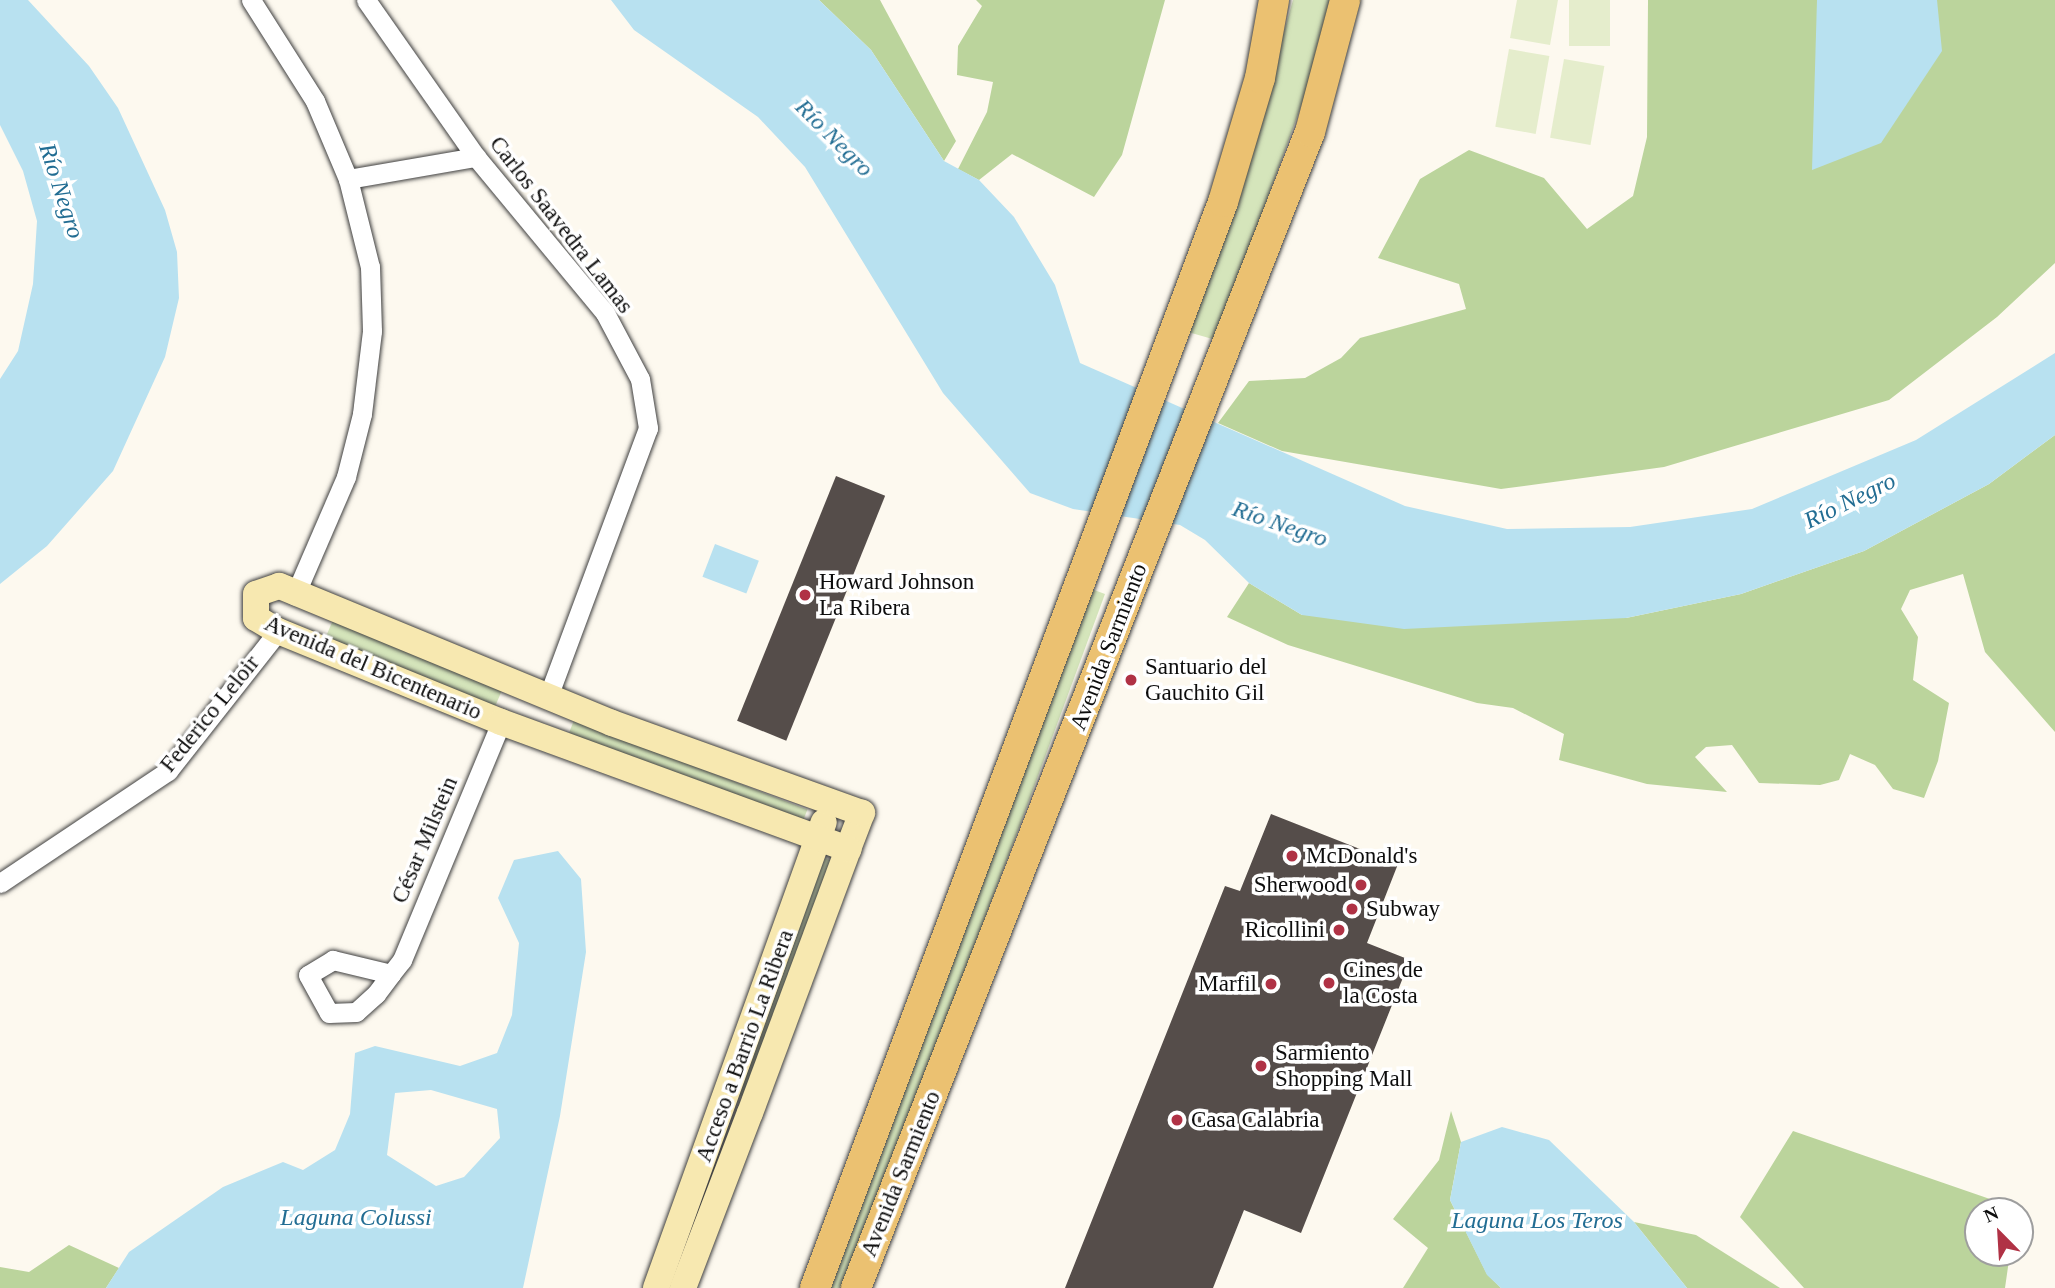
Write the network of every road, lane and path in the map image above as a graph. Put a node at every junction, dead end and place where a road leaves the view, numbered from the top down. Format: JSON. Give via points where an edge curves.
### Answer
{"nodes":[{"id":1,"x":251,"y":0,"type":"edge"},
{"id":2,"x":366,"y":0,"type":"edge"},
{"id":3,"x":1274,"y":0,"type":"edge"},
{"id":4,"x":1345,"y":0,"type":"edge"},
{"id":5,"x":476,"y":157,"type":"junction"},
{"id":6,"x":348,"y":179,"type":"junction"},
{"id":7,"x":295,"y":596,"type":"junction"},
{"id":8,"x":278,"y":631,"type":"junction"},
{"id":9,"x":520,"y":686,"type":"junction"},
{"id":10,"x":556,"y":700,"type":"junction"},
{"id":11,"x":501,"y":722,"type":"junction"},
{"id":12,"x":553,"y":742,"type":"junction"},
{"id":13,"x":830,"y":803,"type":"junction"},
{"id":14,"x":819,"y":838,"type":"junction"},
{"id":15,"x":848,"y":849,"type":"junction"},
{"id":16,"x":0,"y":883,"type":"edge"},
{"id":17,"x":391,"y":974,"type":"dead end"},
{"id":18,"x":724,"y":1107,"type":"junction"},
{"id":19,"x":750,"y":1113,"type":"junction"},
{"id":20,"x":656,"y":1288,"type":"edge"},
{"id":21,"x":682,"y":1288,"type":"edge"},
{"id":22,"x":815,"y":1288,"type":"edge"},
{"id":23,"x":856,"y":1288,"type":"edge"}],
"edges":[{"from":1,"to":6,"type":"street","via":[[315,101]]},
{"from":2,"to":5,"type":"street","name":"Carlos Saavedra Lamas"},
{"from":3,"to":22,"type":"main road","name":"Avenida Sarmiento","via":[[1260,78],[1223,202],[1168,336]]},
{"from":4,"to":23,"type":"main road","name":"Avenida Sarmiento","via":[[1310,132]]},
{"from":5,"to":6,"type":"street"},
{"from":5,"to":10,"type":"street","name":"Carlos Saavedra Lamas","via":[[605,313],[640,379],[649,428]]},
{"from":6,"to":7,"type":"street","via":[[370,267],[372,331],[362,414],[346,477]]},
{"from":7,"to":8,"type":"street","name":"Federico Leloir"},
{"from":7,"to":8,"type":"street","name":"Avenida del Bicentenario","via":[[279,586],[256,594],[256,618]]},
{"from":7,"to":9,"type":"street","name":"Avenida del Bicentenario"},
{"from":8,"to":11,"type":"street","name":"Avenida del Bicentenario"},
{"from":8,"to":16,"type":"street","name":"Federico Leloir","via":[[168,771]]},
{"from":9,"to":10,"type":"street","name":"Avenida del Bicentenario"},
{"from":9,"to":11,"type":"street"},
{"from":10,"to":12,"type":"street"},
{"from":10,"to":13,"type":"street","name":"Avenida del Bicentenario"},
{"from":11,"to":12,"type":"street","name":"Avenida del Bicentenario"},
{"from":11,"to":17,"type":"street","name":"César Milstein","via":[[402,960]]},
{"from":12,"to":14,"type":"street","name":"Avenida del Bicentenario"},
{"from":13,"to":14,"type":"street","name":"Acceso a Barrio La Ribera"},
{"from":13,"to":15,"type":"street","name":"Avenida del Bicentenario","via":[[862,813]]},
{"from":14,"to":15,"type":"street","name":"Avenida del Bicentenario"},
{"from":14,"to":18,"type":"street","name":"Acceso a Barrio La Ribera"},
{"from":15,"to":19,"type":"street"},
{"from":18,"to":19,"type":"street"},
{"from":18,"to":20,"type":"street","name":"Acceso a Barrio La Ribera"},
{"from":19,"to":21,"type":"street"}]}
